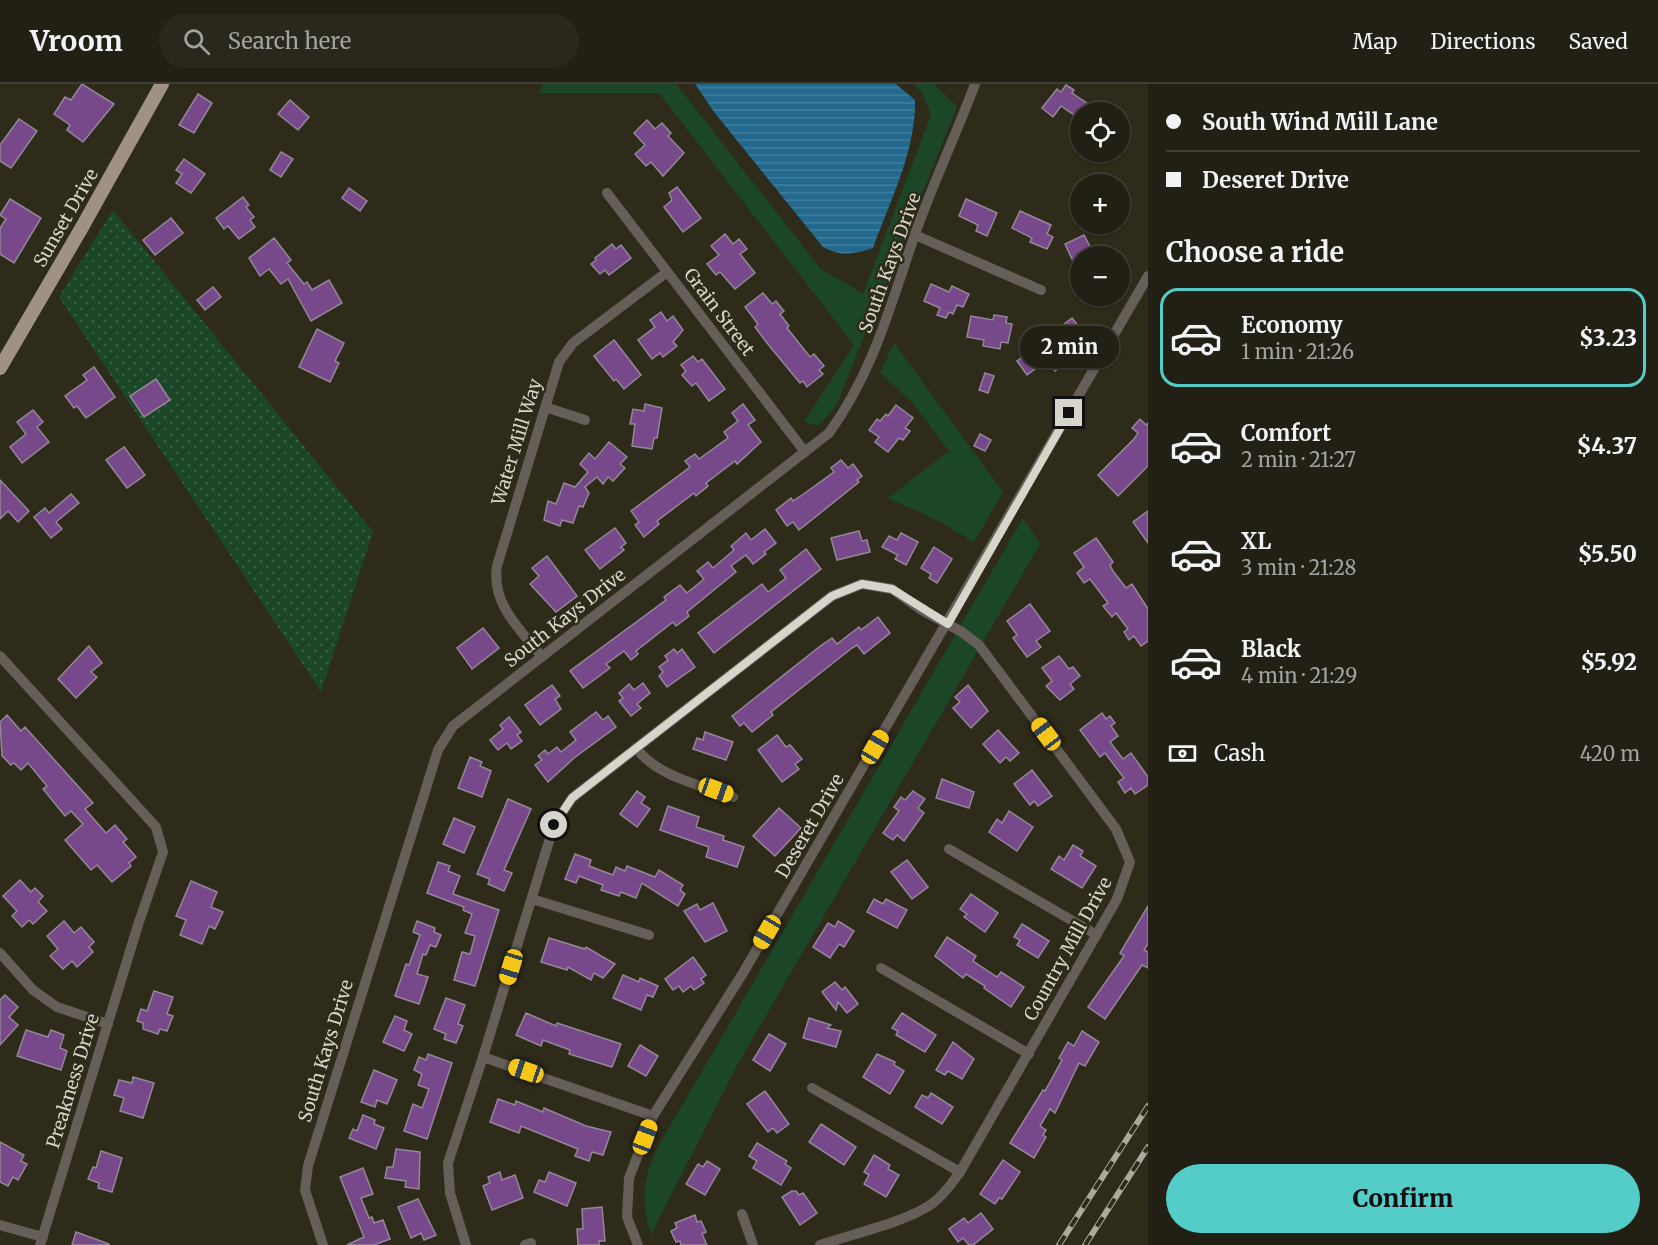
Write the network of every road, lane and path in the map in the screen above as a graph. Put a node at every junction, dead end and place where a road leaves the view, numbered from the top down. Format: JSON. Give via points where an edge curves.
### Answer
{"nodes":[{"id":1,"x":162,"y":84,"type":"edge"},
{"id":2,"x":975,"y":84,"type":"edge"},
{"id":3,"x":607,"y":193,"type":"dead end"},
{"id":4,"x":915,"y":235,"type":"junction"},
{"id":5,"x":667,"y":272,"type":"junction"},
{"id":6,"x":1148,"y":276,"type":"edge"},
{"id":7,"x":1041,"y":290,"type":"dead end"},
{"id":8,"x":0,"y":368,"type":"edge"},
{"id":9,"x":545,"y":407,"type":"junction"},
{"id":10,"x":585,"y":420,"type":"dead end"},
{"id":11,"x":805,"y":452,"type":"junction"},
{"id":12,"x":948,"y":624,"type":"junction"},
{"id":13,"x":0,"y":656,"type":"edge"},
{"id":14,"x":542,"y":657,"type":"junction"},
{"id":15,"x":636,"y":748,"type":"junction"},
{"id":16,"x":734,"y":797,"type":"dead end"},
{"id":17,"x":950,"y":849,"type":"dead end"},
{"id":18,"x":532,"y":899,"type":"junction"},
{"id":19,"x":649,"y":935,"type":"dead end"},
{"id":20,"x":1097,"y":935,"type":"junction"},
{"id":21,"x":0,"y":953,"type":"edge"},
{"id":22,"x":881,"y":968,"type":"dead end"},
{"id":23,"x":108,"y":1024,"type":"junction"},
{"id":24,"x":1029,"y":1054,"type":"junction"},
{"id":25,"x":483,"y":1056,"type":"junction"},
{"id":26,"x":812,"y":1088,"type":"dead end"},
{"id":27,"x":653,"y":1116,"type":"junction"},
{"id":28,"x":960,"y":1172,"type":"junction"},
{"id":29,"x":742,"y":1214,"type":"dead end"},
{"id":30,"x":0,"y":1225,"type":"edge"},
{"id":31,"x":41,"y":1241,"type":"edge"},
{"id":32,"x":319,"y":1244,"type":"edge"},
{"id":33,"x":466,"y":1245,"type":"edge"},
{"id":34,"x":638,"y":1245,"type":"edge"},
{"id":35,"x":753,"y":1245,"type":"edge"},
{"id":36,"x":820,"y":1245,"type":"edge"}],
"edges":[{"from":1,"to":8,"type":"main road","name":"Sunset Drive"},
{"from":2,"to":4,"type":"street","name":"South Kays Drive"},
{"from":3,"to":5,"type":"street","name":"Grain Street"},
{"from":4,"to":7,"type":"street"},
{"from":4,"to":11,"type":"street","name":"South Kays Drive","via":[[878,345],[850,404],[829,433]]},
{"from":5,"to":9,"type":"street","name":"Water Mill Way","via":[[573,343],[559,362]]},
{"from":5,"to":11,"type":"street","name":"Grain Street"},
{"from":6,"to":12,"type":"street","name":"Deseret Drive"},
{"from":9,"to":10,"type":"street"},
{"from":9,"to":14,"type":"street","name":"Water Mill Way","via":[[494,583],[500,602]]},
{"from":11,"to":14,"type":"street","name":"South Kays Drive"},
{"from":12,"to":15,"type":"street","name":"Country Mill Drive","via":[[892,589],[862,584],[832,596]]},
{"from":12,"to":20,"type":"street","name":"Country Mill Drive","via":[[979,645],[1116,829],[1130,862],[1118,899]]},
{"from":12,"to":27,"type":"street","name":"Deseret Drive","via":[[743,973]]},
{"from":13,"to":23,"type":"street","name":"Preakness Drive","via":[[156,827],[164,852]]},
{"from":14,"to":32,"type":"street","name":"South Kays Drive","via":[[453,726],[438,750],[308,1166],[305,1190]]},
{"from":15,"to":16,"type":"street","via":[[662,771]]},
{"from":15,"to":18,"type":"street","name":"Country Mill Drive","via":[[572,798],[554,825]]},
{"from":17,"to":20,"type":"street"},
{"from":18,"to":19,"type":"street"},
{"from":18,"to":25,"type":"street","name":"Country Mill Drive"},
{"from":20,"to":24,"type":"street","name":"Country Mill Drive"},
{"from":21,"to":23,"type":"street","via":[[33,990],[57,1007]]},
{"from":22,"to":24,"type":"street"},
{"from":23,"to":31,"type":"street","name":"Preakness Drive"},
{"from":24,"to":28,"type":"street","name":"Country Mill Drive"},
{"from":25,"to":27,"type":"street"},
{"from":25,"to":33,"type":"street","name":"Country Mill Drive","via":[[448,1163],[450,1193]]},
{"from":26,"to":28,"type":"street"},
{"from":27,"to":34,"type":"street","name":"Deseret Drive","via":[[629,1178],[627,1217]]},
{"from":28,"to":36,"type":"street","name":"Country Mill Drive","via":[[932,1204]]},
{"from":29,"to":35,"type":"street"},
{"from":30,"to":31,"type":"street"}]}
